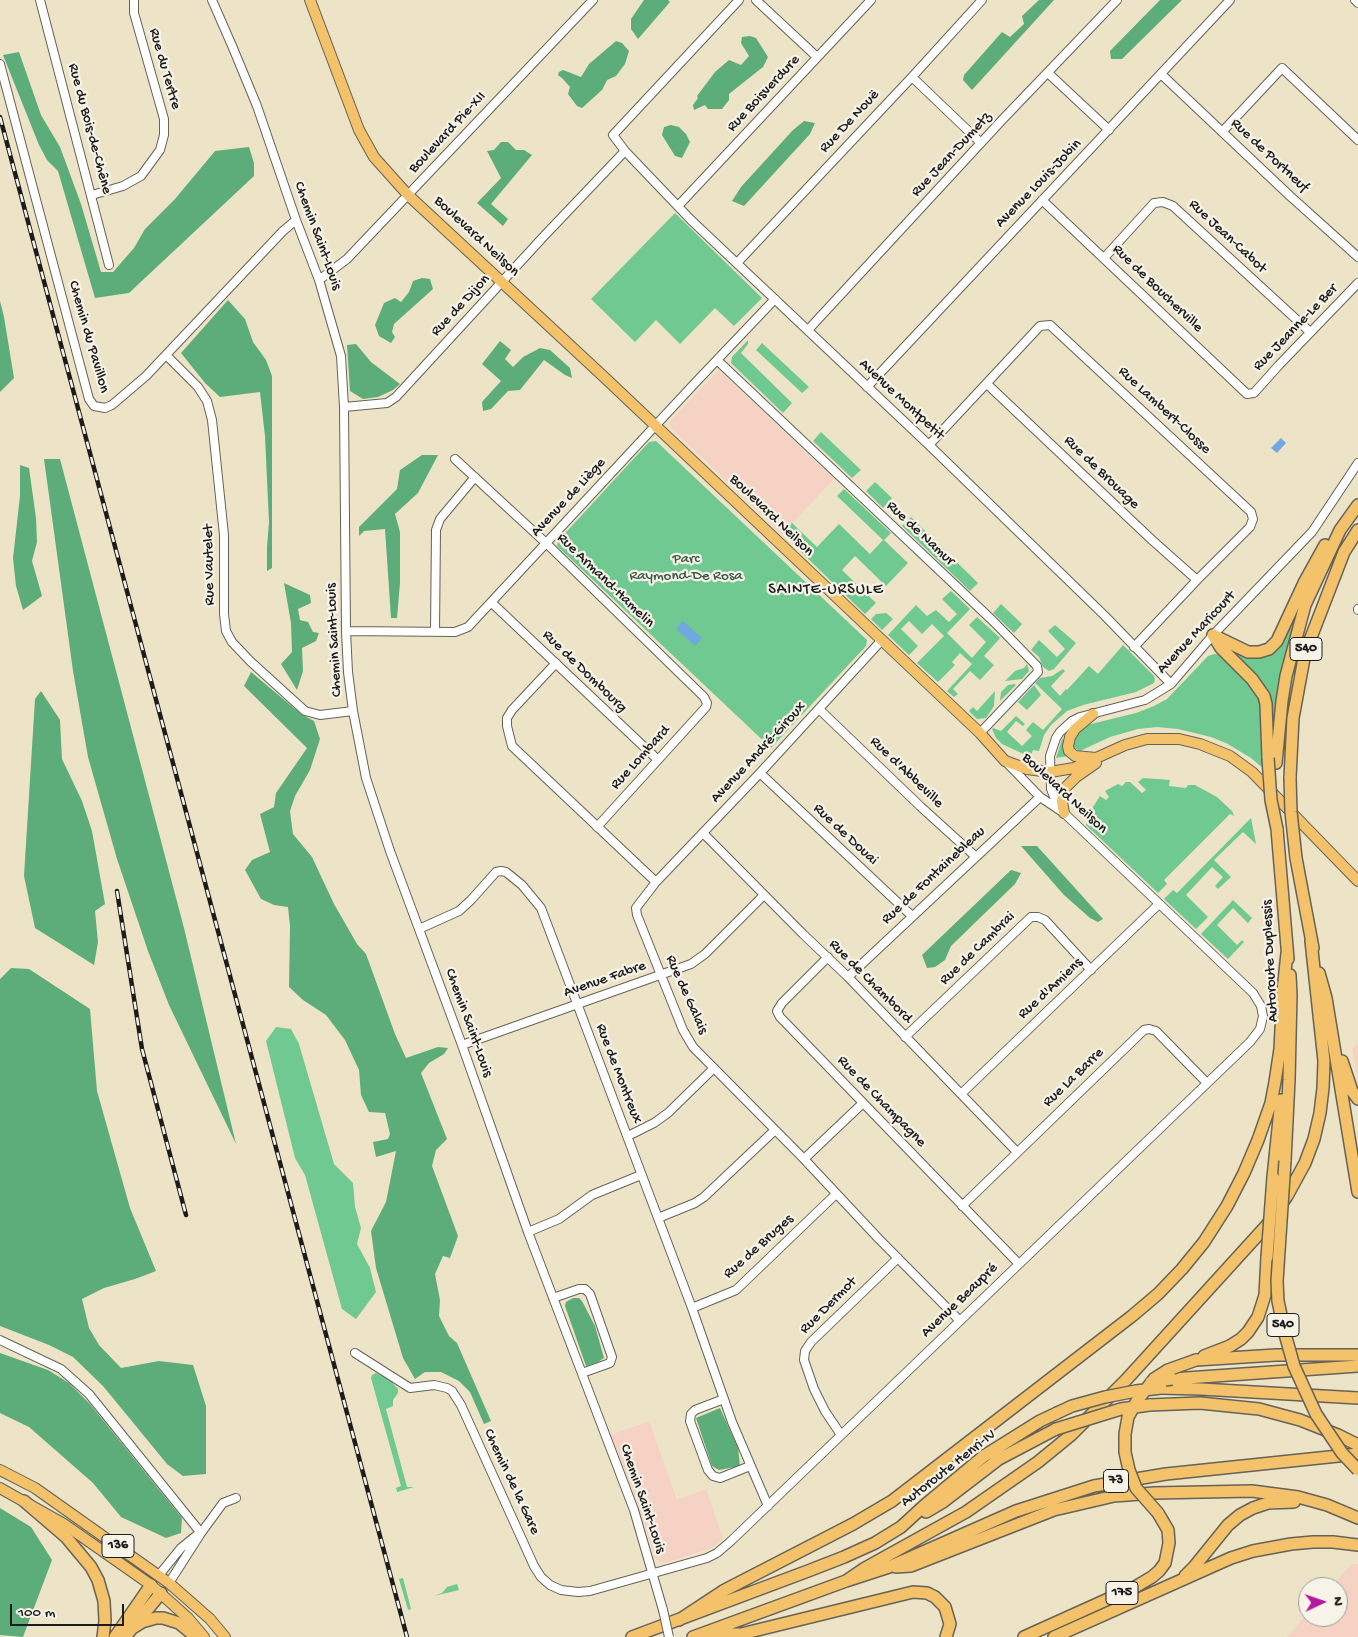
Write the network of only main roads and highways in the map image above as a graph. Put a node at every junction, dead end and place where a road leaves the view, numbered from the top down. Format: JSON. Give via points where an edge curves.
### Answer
{"nodes":[{"id":1,"x":310,"y":0,"type":"edge"},
{"id":2,"x":1358,"y":496,"type":"edge"},
{"id":3,"x":1358,"y":505,"type":"edge"},
{"id":4,"x":1358,"y":530,"type":"edge"},
{"id":5,"x":1093,"y":714,"type":"road end"},
{"id":6,"x":1108,"y":753,"type":"junction"},
{"id":7,"x":1272,"y":761,"type":"junction"},
{"id":8,"x":1064,"y":813,"type":"road end"},
{"id":9,"x":1358,"y":881,"type":"edge"},
{"id":10,"x":1310,"y":940,"type":"junction"},
{"id":11,"x":1287,"y":954,"type":"junction"},
{"id":12,"x":1326,"y":998,"type":"junction"},
{"id":13,"x":1290,"y":1037,"type":"junction"},
{"id":14,"x":1338,"y":1047,"type":"junction"},
{"id":15,"x":1358,"y":1099,"type":"edge"},
{"id":16,"x":1358,"y":1148,"type":"edge"},
{"id":17,"x":1358,"y":1192,"type":"edge"},
{"id":18,"x":1358,"y":1356,"type":"edge"},
{"id":19,"x":1196,"y":1360,"type":"junction"},
{"id":20,"x":1358,"y":1366,"type":"edge"},
{"id":21,"x":1358,"y":1398,"type":"edge"},
{"id":22,"x":1072,"y":1406,"type":"junction"},
{"id":23,"x":1358,"y":1445,"type":"edge"},
{"id":24,"x":1358,"y":1454,"type":"edge"},
{"id":25,"x":0,"y":1470,"type":"edge"},
{"id":26,"x":1358,"y":1470,"type":"edge"},
{"id":27,"x":0,"y":1488,"type":"edge"},
{"id":28,"x":24,"y":1501,"type":"junction"},
{"id":29,"x":1355,"y":1516,"type":"edge"},
{"id":30,"x":901,"y":1527,"type":"junction"},
{"id":31,"x":1358,"y":1545,"type":"edge"},
{"id":32,"x":889,"y":1567,"type":"junction"},
{"id":33,"x":159,"y":1575,"type":"junction"},
{"id":34,"x":846,"y":1581,"type":"junction"},
{"id":35,"x":169,"y":1583,"type":"junction"},
{"id":36,"x":151,"y":1585,"type":"junction"},
{"id":37,"x":1158,"y":1591,"type":"junction"},
{"id":38,"x":161,"y":1594,"type":"junction"},
{"id":39,"x":679,"y":1620,"type":"junction"},
{"id":40,"x":128,"y":1633,"type":"edge"},
{"id":41,"x":697,"y":1636,"type":"edge"},
{"id":42,"x":103,"y":1637,"type":"edge"},
{"id":43,"x":115,"y":1637,"type":"edge"},
{"id":44,"x":196,"y":1637,"type":"edge"},
{"id":45,"x":204,"y":1637,"type":"edge"},
{"id":46,"x":224,"y":1637,"type":"edge"},
{"id":47,"x":632,"y":1637,"type":"edge"},
{"id":48,"x":946,"y":1637,"type":"edge"},
{"id":49,"x":1024,"y":1637,"type":"edge"},
{"id":50,"x":1054,"y":1637,"type":"edge"}],
"edges":[{"from":1,"to":6,"type":"main road","name":"Boulevard Neilson","via":[[359,130],[374,157],[408,195],[1005,760],[1027,769],[1050,772],[1074,768]]},
{"from":2,"to":7,"type":"highway","via":[[1338,522],[1277,640],[1269,649],[1248,652],[1213,635],[1220,648],[1252,679],[1264,696]]},
{"from":3,"to":7,"type":"highway","name":"Autoroute Duplessis","number":"540","via":[[1340,530],[1305,605],[1283,693]]},
{"from":4,"to":10,"type":"highway","number":"540","bridge":true,"via":[[1344,552],[1304,653],[1293,718],[1291,812]]},
{"from":5,"to":6,"type":"main road","via":[[1075,729],[1068,742],[1069,750],[1075,756],[1086,758]]},
{"from":6,"to":8,"type":"main road","via":[[1068,784],[1063,793]]},
{"from":6,"to":9,"type":"main road","via":[[1135,742],[1161,738],[1200,744],[1225,754],[1242,763],[1262,781]]},
{"from":7,"to":11,"type":"highway","name":"Autoroute Duplessis","number":"540","bridge":true},
{"from":10,"to":12,"type":"highway","number":"540"},
{"from":10,"to":34,"type":"highway","via":[[1324,1061],[1320,1113],[1302,1169],[1268,1224],[1126,1380],[1071,1435],[966,1512]]},
{"from":11,"to":13,"type":"highway","name":"Autoroute Duplessis","number":"540","via":[[1291,995]]},
{"from":11,"to":39,"type":"highway","via":[[1277,1066],[1258,1140],[1227,1206],[1182,1269],[1132,1316],[892,1501],[723,1591]]},
{"from":12,"to":14,"type":"highway"},
{"from":12,"to":17,"type":"highway","number":"540"},
{"from":13,"to":19,"type":"highway","bridge":true,"via":[[1276,1140],[1265,1295],[1258,1318],[1248,1332],[1230,1346]]},
{"from":13,"to":26,"type":"highway","name":"Autoroute Duplessis","number":"540","bridge":true,"via":[[1278,1301],[1294,1366],[1316,1414]]},
{"from":14,"to":15,"type":"highway","via":[[1352,1091]]},
{"from":14,"to":16,"type":"highway"},
{"from":18,"to":19,"type":"highway","via":[[1276,1355]]},
{"from":19,"to":49,"type":"highway","number":"175","bridge":true,"via":[[1154,1379],[1128,1417],[1125,1434],[1125,1452],[1136,1488],[1168,1530],[1170,1543],[1165,1563],[1152,1577],[1135,1587]]},
{"from":20,"to":22,"type":"highway","bridge":true,"via":[[1132,1384],[1084,1398]]},
{"from":21,"to":22,"type":"highway","name":"Autoroute Henri-IV","bridge":true,"via":[[1162,1388],[1136,1390]]},
{"from":22,"to":30,"type":"highway","name":"Autoroute Henri-IV","bridge":true,"via":[[1040,1421],[984,1456]]},
{"from":23,"to":30,"type":"highway","bridge":true,"via":[[1300,1420],[1259,1409],[1200,1403],[1121,1409],[1056,1429],[999,1459],[942,1502]]},
{"from":24,"to":32,"type":"highway","number":"73","via":[[1166,1474],[1094,1486],[1016,1512]]},
{"from":25,"to":33,"type":"main road","number":"136","via":[[35,1488]]},
{"from":27,"to":28,"type":"main road","number":"136"},
{"from":28,"to":36,"type":"main road","number":"136","via":[[64,1524]]},
{"from":28,"to":42,"type":"highway","via":[[66,1537],[98,1580],[104,1601]]},
{"from":29,"to":32,"type":"highway","via":[[1298,1497],[1252,1491],[1114,1496],[1054,1510],[912,1566]]},
{"from":29,"to":37,"type":"highway","via":[[1301,1503],[1268,1503],[1253,1508],[1228,1524],[1184,1576]]},
{"from":30,"to":39,"type":"highway","name":"Autoroute Henri-IV","via":[[844,1558]]},
{"from":31,"to":37,"type":"highway","via":[[1313,1542],[1253,1551]]},
{"from":32,"to":34,"type":"highway","number":"73"},
{"from":33,"to":35,"type":"main road","number":"136"},
{"from":33,"to":36,"type":"main road"},
{"from":34,"to":41,"type":"highway","number":"73"},
{"from":35,"to":38,"type":"main road"},
{"from":35,"to":46,"type":"main road","number":"136","via":[[210,1619]]},
{"from":36,"to":38,"type":"main road","number":"136"},
{"from":36,"to":43,"type":"highway"},
{"from":37,"to":50,"type":"highway","number":"175"},
{"from":38,"to":40,"type":"highway"},
{"from":38,"to":45,"type":"main road","number":"136"},
{"from":39,"to":47,"type":"highway","name":"Autoroute Henri-IV"},
{"from":40,"to":44,"type":"highway","via":[[142,1622],[163,1618],[179,1623]]},
{"from":41,"to":48,"type":"highway","via":[[741,1634],[913,1592],[927,1593],[944,1607],[950,1624]]}]}
